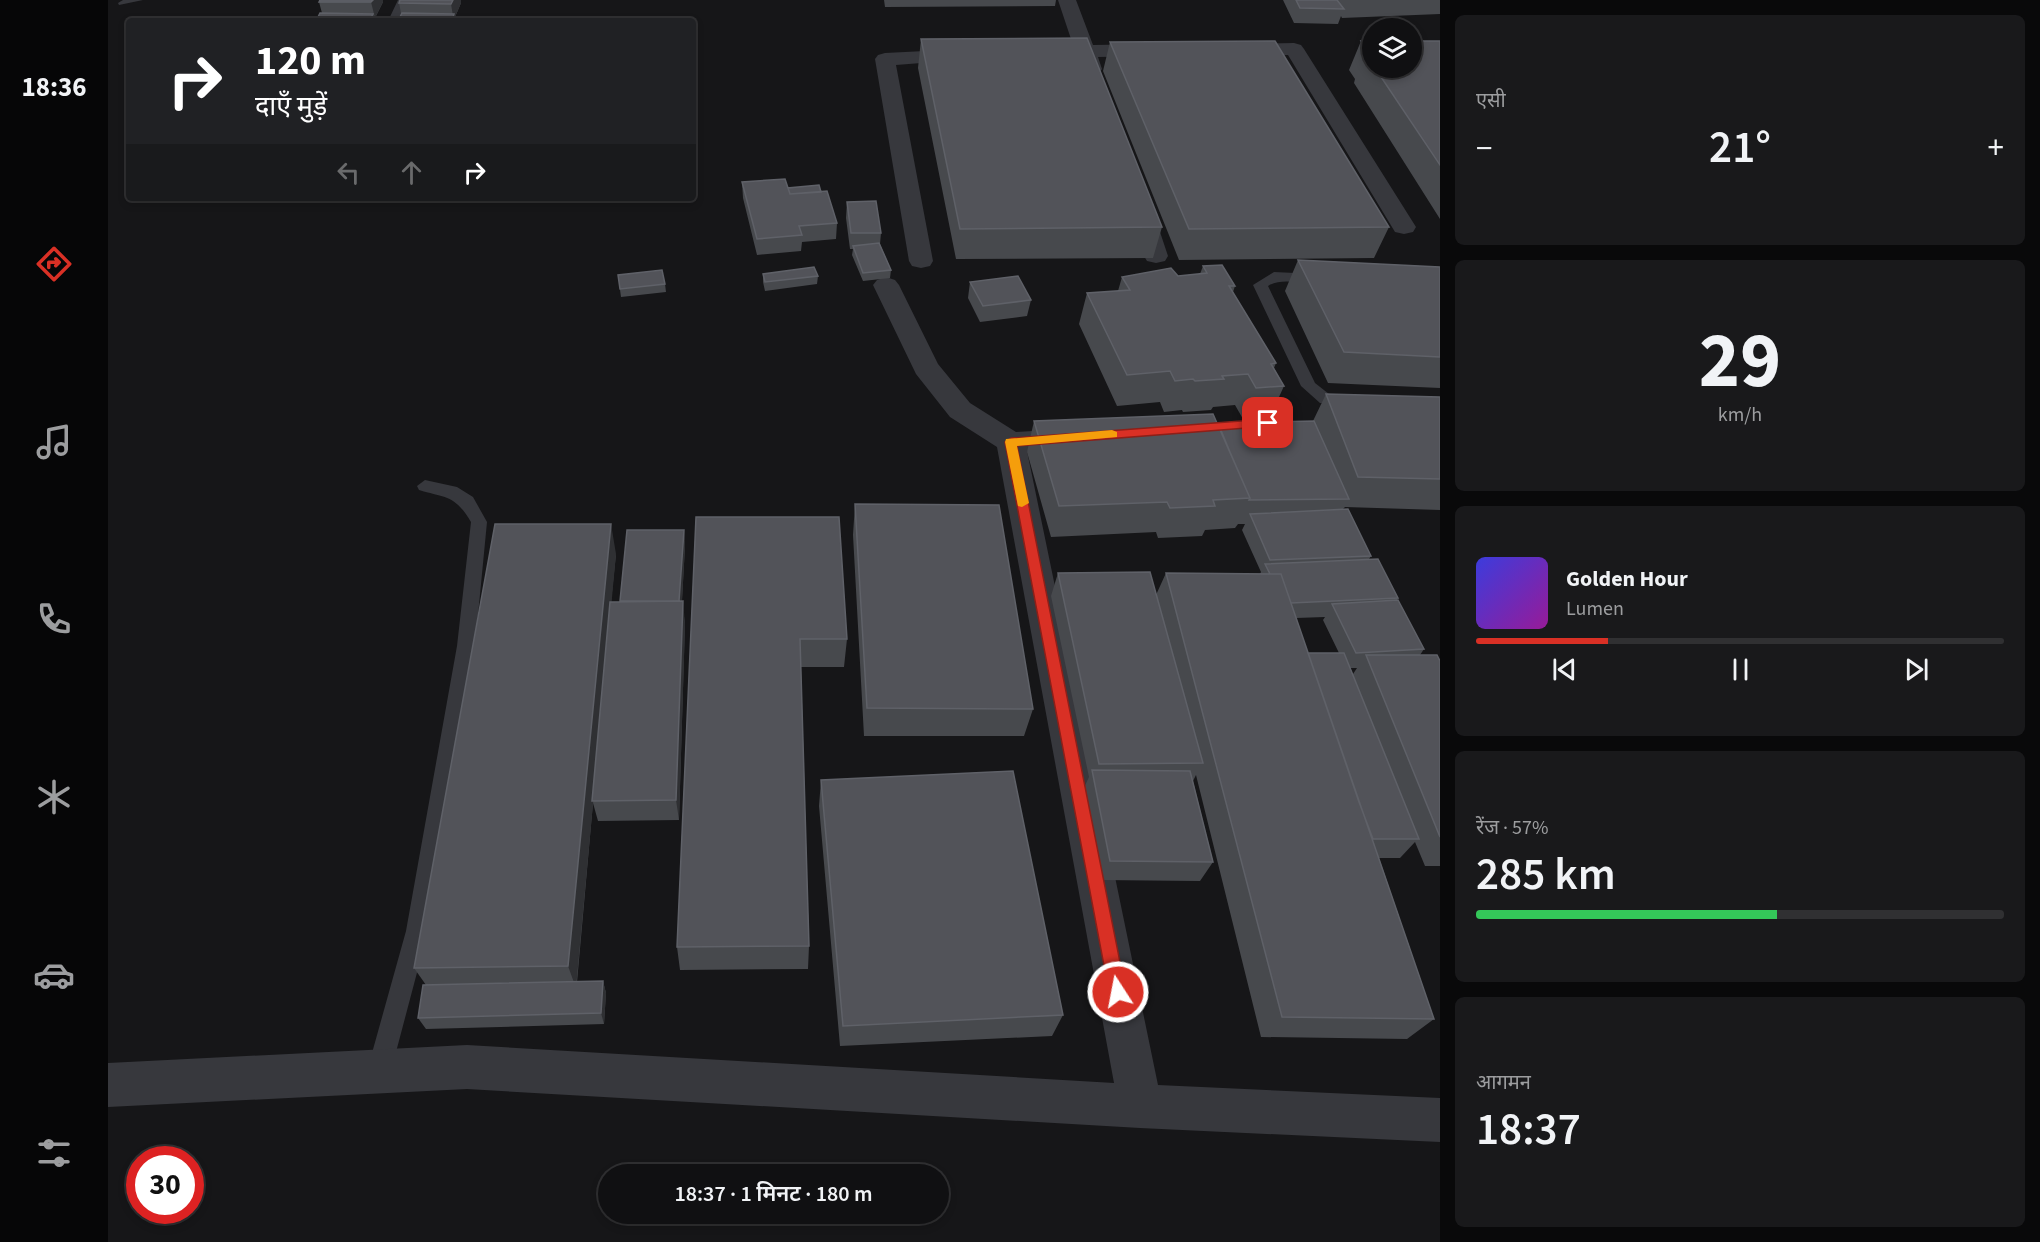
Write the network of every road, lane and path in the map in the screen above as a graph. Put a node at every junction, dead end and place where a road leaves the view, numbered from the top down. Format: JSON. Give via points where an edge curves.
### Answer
{"nodes":[{"id":1,"x":138,"y":0,"type":"edge"},
{"id":2,"x":402,"y":0,"type":"edge"},
{"id":3,"x":1067,"y":0,"type":"edge"},
{"id":4,"x":123,"y":3,"type":"dead end"},
{"id":5,"x":394,"y":18,"type":"edge"},
{"id":6,"x":1086,"y":50,"type":"junction"},
{"id":7,"x":1179,"y":50,"type":"edge"},
{"id":8,"x":1213,"y":50,"type":"edge"},
{"id":9,"x":1027,"y":53,"type":"edge"},
{"id":10,"x":980,"y":55,"type":"edge"},
{"id":11,"x":1101,"y":94,"type":"edge"},
{"id":12,"x":1134,"y":191,"type":"edge"},
{"id":13,"x":1404,"y":227,"type":"dead end"},
{"id":14,"x":1156,"y":256,"type":"edge"},
{"id":15,"x":921,"y":261,"type":"dead end"},
{"id":16,"x":1333,"y":278,"type":"edge"},
{"id":17,"x":886,"y":285,"type":"dead end"},
{"id":18,"x":1360,"y":400,"type":"edge"},
{"id":19,"x":1058,"y":439,"type":"edge"},
{"id":20,"x":1011,"y":442,"type":"junction"},
{"id":21,"x":425,"y":486,"type":"dead end"},
{"id":22,"x":379,"y":1071,"type":"junction"},
{"id":23,"x":108,"y":1085,"type":"edge"},
{"id":24,"x":1140,"y":1106,"type":"junction"},
{"id":25,"x":1440,"y":1120,"type":"edge"}],
"edges":[{"from":1,"to":4,"type":"lane"},
{"from":2,"to":5,"type":"lane"},
{"from":3,"to":6,"type":"street"},
{"from":6,"to":7,"type":"street"},
{"from":6,"to":9,"type":"street"},
{"from":6,"to":11,"type":"street"},
{"from":8,"to":13,"type":"street","via":[[1294,49]]},
{"from":10,"to":15,"type":"street","via":[[885,59]]},
{"from":12,"to":14,"type":"street"},
{"from":16,"to":18,"type":"lane","via":[[1274,276],[1260,285],[1309,386],[1325,399]]},
{"from":17,"to":20,"type":"street","via":[[926,368],[960,410]]},
{"from":19,"to":20,"type":"street"},
{"from":20,"to":24,"type":"street"},
{"from":21,"to":22,"type":"lane","via":[[451,491],[467,501],[479,522],[466,646],[417,931]]},
{"from":22,"to":23,"type":"street"},
{"from":22,"to":24,"type":"street","via":[[467,1067]]},
{"from":24,"to":25,"type":"street"}]}
